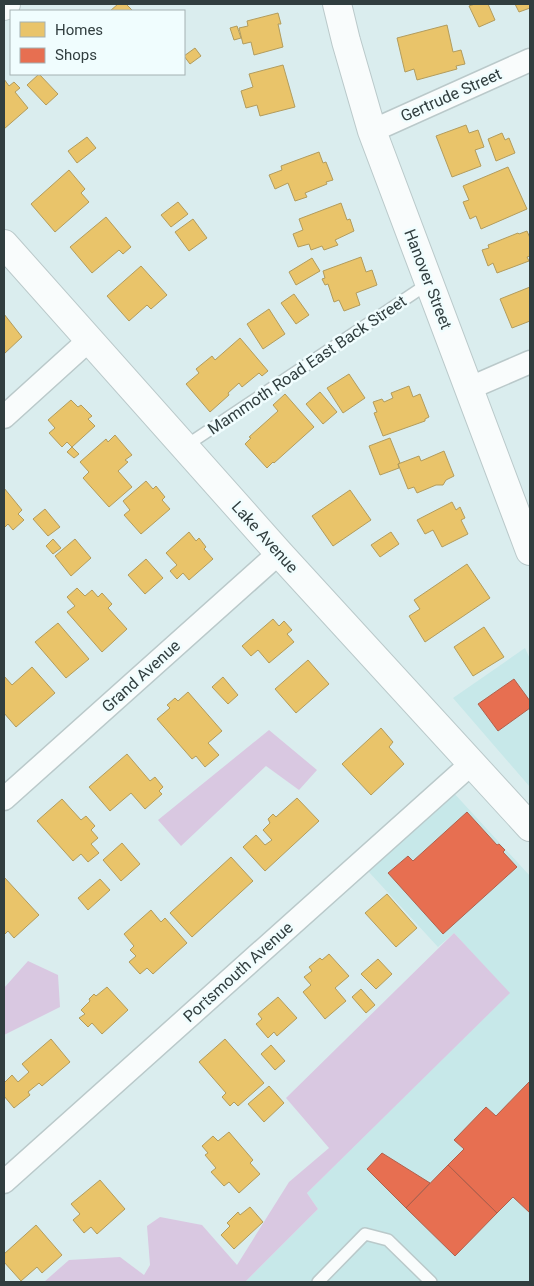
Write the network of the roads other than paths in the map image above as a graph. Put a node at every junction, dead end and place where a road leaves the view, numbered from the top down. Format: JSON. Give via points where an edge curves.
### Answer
{"nodes":[{"id":1,"x":337,"y":4,"type":"edge"},
{"id":2,"x":530,"y":60,"type":"edge"},
{"id":3,"x":372,"y":131,"type":"junction"},
{"id":4,"x":4,"y":244,"type":"edge"},
{"id":5,"x":429,"y":284,"type":"junction"},
{"id":6,"x":89,"y":340,"type":"junction"},
{"id":7,"x":530,"y":362,"type":"edge"},
{"id":8,"x":470,"y":388,"type":"junction"},
{"id":9,"x":4,"y":417,"type":"edge"},
{"id":10,"x":184,"y":447,"type":"junction"},
{"id":11,"x":530,"y":550,"type":"edge"},
{"id":12,"x":279,"y":553,"type":"junction"},
{"id":13,"x":472,"y":763,"type":"junction"},
{"id":14,"x":4,"y":799,"type":"edge"},
{"id":15,"x":530,"y":827,"type":"edge"},
{"id":16,"x":4,"y":1182,"type":"edge"},
{"id":17,"x":318,"y":1282,"type":"edge"},
{"id":18,"x":431,"y":1282,"type":"edge"}],
"edges":[{"from":1,"to":3,"type":"street","name":"Hanover Street"},
{"from":2,"to":3,"type":"street","name":"Gertrude Street"},
{"from":3,"to":5,"type":"street","name":"Hanover Street"},
{"from":4,"to":6,"type":"street","name":"Lake Avenue"},
{"from":5,"to":8,"type":"street","name":"Hanover Street"},
{"from":5,"to":10,"type":"lane","name":"Mammoth Road East Back Street"},
{"from":6,"to":9,"type":"street"},
{"from":6,"to":10,"type":"street","name":"Lake Avenue"},
{"from":7,"to":8,"type":"street"},
{"from":8,"to":11,"type":"street","name":"Hanover Street"},
{"from":10,"to":12,"type":"street","name":"Lake Avenue"},
{"from":12,"to":13,"type":"street","name":"Lake Avenue"},
{"from":12,"to":14,"type":"street","name":"Grand Avenue"},
{"from":13,"to":15,"type":"street","name":"Lake Avenue"},
{"from":13,"to":16,"type":"street","name":"Portsmouth Avenue"},
{"from":17,"to":18,"type":"lane","via":[[365,1234],[388,1240]]}]}
